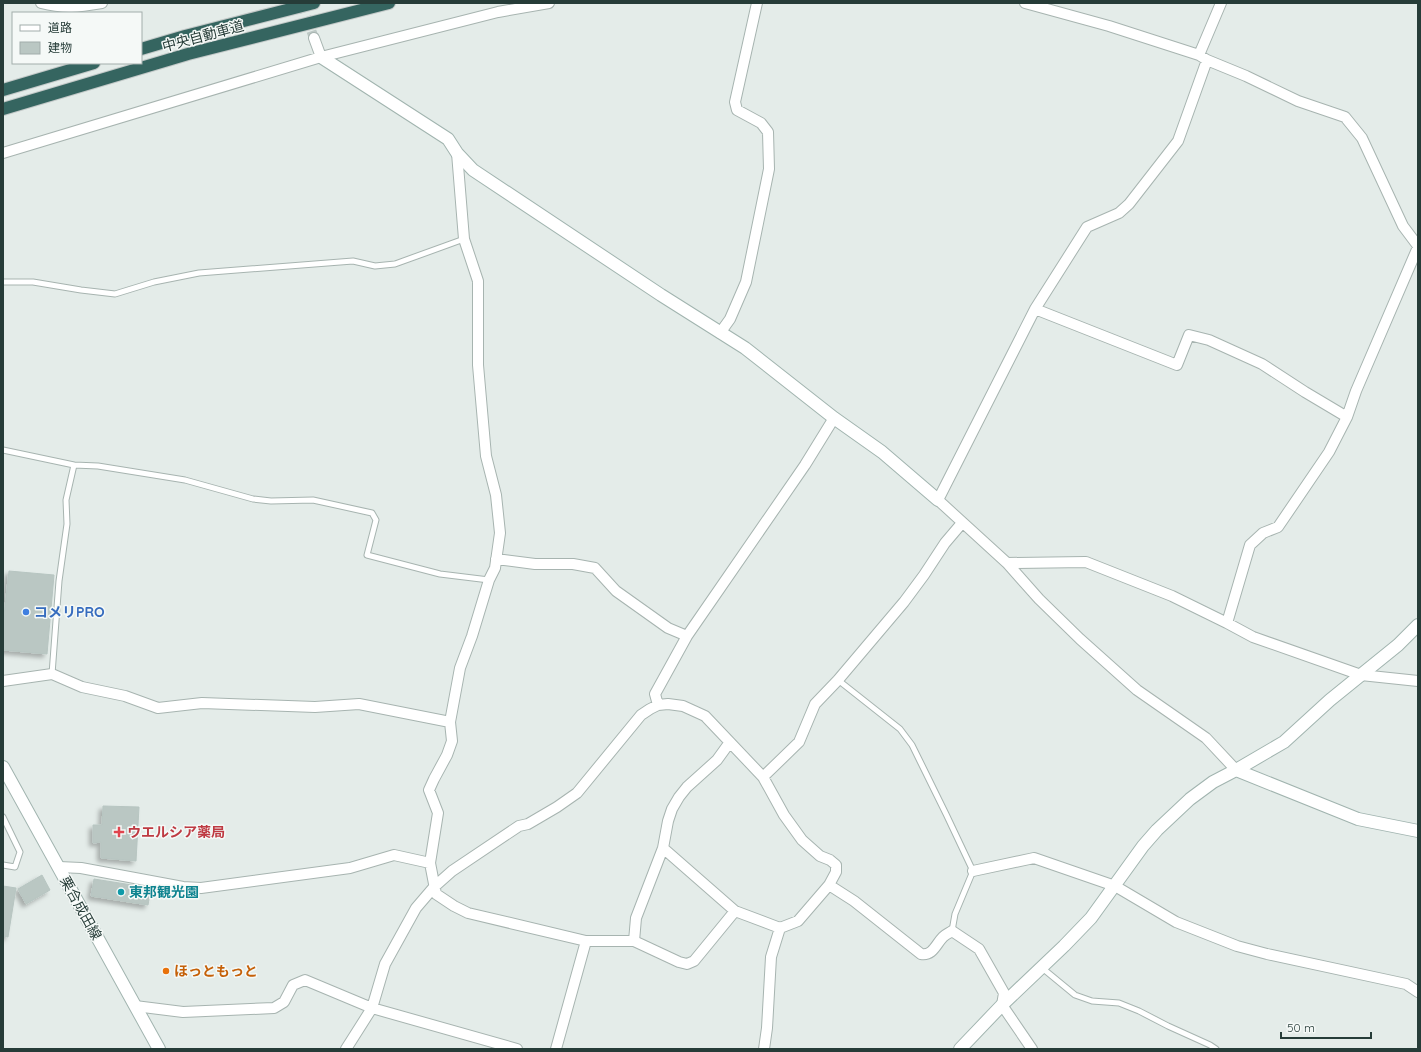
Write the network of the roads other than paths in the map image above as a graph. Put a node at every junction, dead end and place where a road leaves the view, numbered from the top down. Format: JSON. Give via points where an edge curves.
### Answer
{"nodes":[{"id":1,"x":41,"y":3,"type":"edge"},
{"id":2,"x":102,"y":3,"type":"edge"},
{"id":3,"x":314,"y":3,"type":"edge"},
{"id":4,"x":389,"y":3,"type":"edge"},
{"id":5,"x":548,"y":3,"type":"edge"},
{"id":6,"x":757,"y":3,"type":"edge"},
{"id":7,"x":1025,"y":3,"type":"edge"},
{"id":8,"x":1220,"y":3,"type":"edge"},
{"id":9,"x":497,"y":8,"type":"edge"},
{"id":10,"x":314,"y":38,"type":"tunnel mouth"},
{"id":11,"x":142,"y":49,"type":"edge"},
{"id":12,"x":321,"y":57,"type":"junction"},
{"id":13,"x":1203,"y":58,"type":"junction"},
{"id":14,"x":91,"y":64,"type":"edge"},
{"id":15,"x":3,"y":90,"type":"edge"},
{"id":16,"x":3,"y":109,"type":"edge"},
{"id":17,"x":3,"y":153,"type":"edge"},
{"id":18,"x":457,"y":153,"type":"junction"},
{"id":19,"x":464,"y":239,"type":"junction"},
{"id":20,"x":1418,"y":247,"type":"edge"},
{"id":21,"x":3,"y":282,"type":"edge"},
{"id":22,"x":1035,"y":309,"type":"junction"},
{"id":23,"x":720,"y":333,"type":"junction"},
{"id":24,"x":1347,"y":417,"type":"junction"},
{"id":25,"x":834,"y":418,"type":"junction"},
{"id":26,"x":3,"y":450,"type":"edge"},
{"id":27,"x":74,"y":465,"type":"junction"},
{"id":28,"x":938,"y":500,"type":"junction"},
{"id":29,"x":962,"y":522,"type":"junction"},
{"id":30,"x":496,"y":559,"type":"junction"},
{"id":31,"x":1007,"y":563,"type":"junction"},
{"id":32,"x":489,"y":580,"type":"junction"},
{"id":33,"x":1227,"y":623,"type":"junction"},
{"id":34,"x":1418,"y":625,"type":"edge"},
{"id":35,"x":687,"y":636,"type":"junction"},
{"id":36,"x":52,"y":674,"type":"junction"},
{"id":37,"x":1361,"y":676,"type":"junction"},
{"id":38,"x":3,"y":680,"type":"edge"},
{"id":39,"x":838,"y":680,"type":"junction"},
{"id":40,"x":1418,"y":681,"type":"edge"},
{"id":41,"x":658,"y":705,"type":"junction"},
{"id":42,"x":450,"y":722,"type":"junction"},
{"id":43,"x":730,"y":742,"type":"junction"},
{"id":44,"x":3,"y":767,"type":"edge"},
{"id":45,"x":1236,"y":770,"type":"junction"},
{"id":46,"x":763,"y":777,"type":"junction"},
{"id":47,"x":3,"y":818,"type":"edge"},
{"id":48,"x":1418,"y":831,"type":"edge"},
{"id":49,"x":663,"y":848,"type":"junction"},
{"id":50,"x":430,"y":863,"type":"junction"},
{"id":51,"x":3,"y":865,"type":"edge"},
{"id":52,"x":59,"y":867,"type":"junction"},
{"id":53,"x":973,"y":871,"type":"junction"},
{"id":54,"x":829,"y":885,"type":"junction"},
{"id":55,"x":1115,"y":886,"type":"junction"},
{"id":56,"x":434,"y":887,"type":"junction"},
{"id":57,"x":735,"y":911,"type":"junction"},
{"id":58,"x":780,"y":928,"type":"junction"},
{"id":59,"x":952,"y":931,"type":"junction"},
{"id":60,"x":586,"y":941,"type":"junction"},
{"id":61,"x":634,"y":941,"type":"junction"},
{"id":62,"x":1042,"y":967,"type":"junction"},
{"id":63,"x":1418,"y":992,"type":"edge"},
{"id":64,"x":1002,"y":1005,"type":"junction"},
{"id":65,"x":135,"y":1006,"type":"junction"},
{"id":66,"x":372,"y":1008,"type":"junction"},
{"id":67,"x":159,"y":1049,"type":"edge"},
{"id":68,"x":346,"y":1049,"type":"edge"},
{"id":69,"x":516,"y":1049,"type":"edge"},
{"id":70,"x":556,"y":1049,"type":"edge"},
{"id":71,"x":764,"y":1049,"type":"edge"},
{"id":72,"x":960,"y":1049,"type":"edge"},
{"id":73,"x":1032,"y":1049,"type":"edge"},
{"id":74,"x":1216,"y":1049,"type":"edge"}],
"edges":[{"from":1,"to":2,"type":"street","via":[[74,8]]},
{"from":3,"to":11,"type":"highway","name":"中央自動車道"},
{"from":4,"to":16,"type":"highway","name":"中央自動車道","via":[[188,54]]},
{"from":5,"to":9,"type":"street"},
{"from":6,"to":23,"type":"street","via":[[735,102],[737,110],[761,123],[768,132],[769,169],[746,282],[730,319]]},
{"from":7,"to":13,"type":"street","via":[[1109,26]]},
{"from":8,"to":13,"type":"street"},
{"from":9,"to":12,"type":"street"},
{"from":10,"to":12,"type":"street"},
{"from":12,"to":17,"type":"street"},
{"from":12,"to":18,"type":"street","via":[[448,139]]},
{"from":13,"to":20,"type":"street","via":[[1298,101],[1345,117],[1362,138],[1403,226]]},
{"from":13,"to":22,"type":"street","via":[[1178,141],[1119,214],[1087,227]]},
{"from":14,"to":15,"type":"highway"},
{"from":18,"to":19,"type":"street"},
{"from":18,"to":23,"type":"street","via":[[473,170]]},
{"from":19,"to":21,"type":"lane","via":[[395,264],[375,266],[354,261],[199,272],[115,294],[33,282]]},
{"from":19,"to":30,"type":"street","via":[[478,281],[478,365],[486,456],[496,495],[500,533]]},
{"from":20,"to":24,"type":"street"},
{"from":22,"to":24,"type":"street","via":[[1177,365],[1188,335],[1209,340],[1262,364]]},
{"from":22,"to":28,"type":"street"},
{"from":23,"to":25,"type":"street","via":[[745,348]]},
{"from":24,"to":33,"type":"street","via":[[1329,452],[1278,527],[1263,533],[1250,545]]},
{"from":25,"to":28,"type":"street","via":[[882,452]]},
{"from":25,"to":35,"type":"street","via":[[805,466]]},
{"from":26,"to":27,"type":"lane"},
{"from":27,"to":32,"type":"lane","via":[[98,466],[185,480],[254,499],[313,500],[372,512],[376,520],[367,555],[440,574]]},
{"from":27,"to":36,"type":"lane","via":[[66,500]]},
{"from":28,"to":29,"type":"street"},
{"from":29,"to":31,"type":"street"},
{"from":29,"to":39,"type":"street","via":[[904,602]]},
{"from":30,"to":32,"type":"street"},
{"from":30,"to":35,"type":"street","via":[[596,568],[616,591],[668,628]]},
{"from":31,"to":33,"type":"street","via":[[1086,562],[1172,596]]},
{"from":31,"to":45,"type":"street","via":[[1080,639],[1137,690],[1206,738]]},
{"from":32,"to":42,"type":"street","via":[[460,668]]},
{"from":33,"to":37,"type":"street","via":[[1253,637]]},
{"from":34,"to":37,"type":"street"},
{"from":35,"to":41,"type":"street","via":[[655,694]]},
{"from":36,"to":38,"type":"street"},
{"from":36,"to":42,"type":"street","via":[[82,687],[125,696],[158,708],[202,703],[315,707],[359,704]]},
{"from":37,"to":40,"type":"street"},
{"from":37,"to":45,"type":"street","via":[[1284,742]]},
{"from":39,"to":46,"type":"street","via":[[816,704],[799,742]]},
{"from":39,"to":53,"type":"lane","via":[[900,729],[912,745]]},
{"from":41,"to":43,"type":"street","via":[[683,706],[706,716]]},
{"from":41,"to":56,"type":"street","via":[[641,715],[577,793],[528,824],[519,826],[452,871]]},
{"from":42,"to":50,"type":"street","via":[[452,741],[430,790],[438,813]]},
{"from":43,"to":46,"type":"street"},
{"from":43,"to":49,"type":"street","via":[[717,760],[679,797],[668,821]]},
{"from":44,"to":52,"type":"street","name":"栗合成田線"},
{"from":45,"to":48,"type":"street","via":[[1358,819]]},
{"from":45,"to":55,"type":"street","via":[[1213,782],[1172,816],[1143,846]]},
{"from":46,"to":54,"type":"street","via":[[784,815],[802,840],[820,856],[836,865],[836,872]]},
{"from":47,"to":51,"type":"lane","via":[[20,852],[15,867]]},
{"from":49,"to":57,"type":"street"},
{"from":49,"to":61,"type":"street","via":[[636,918]]},
{"from":50,"to":52,"type":"street","via":[[394,855],[350,868],[200,888],[81,868]]},
{"from":50,"to":56,"type":"street"},
{"from":52,"to":65,"type":"street","name":"栗合成田線"},
{"from":53,"to":55,"type":"street","via":[[1034,858]]},
{"from":53,"to":59,"type":"lane","via":[[955,914]]},
{"from":54,"to":58,"type":"street","via":[[798,921]]},
{"from":54,"to":59,"type":"street","via":[[854,901],[921,954],[931,953],[944,936]]},
{"from":55,"to":62,"type":"street","via":[[1091,918]]},
{"from":55,"to":63,"type":"street","via":[[1176,922],[1237,946],[1406,984]]},
{"from":56,"to":60,"type":"street","via":[[436,894],[468,914]]},
{"from":56,"to":66,"type":"street","via":[[416,908],[385,964]]},
{"from":57,"to":58,"type":"street"},
{"from":57,"to":61,"type":"street","via":[[694,960],[687,964]]},
{"from":58,"to":71,"type":"street","via":[[771,957]]},
{"from":59,"to":64,"type":"street","via":[[979,949],[1004,993]]},
{"from":60,"to":61,"type":"street"},
{"from":60,"to":70,"type":"street"},
{"from":62,"to":64,"type":"street"},
{"from":62,"to":74,"type":"lane","via":[[1075,995],[1092,1001],[1119,1003]]},
{"from":64,"to":72,"type":"street"},
{"from":64,"to":73,"type":"street"},
{"from":65,"to":66,"type":"street","via":[[183,1012],[274,1008],[284,1002],[293,985],[305,980]]},
{"from":65,"to":67,"type":"street","name":"栗合成田線"},
{"from":66,"to":68,"type":"street"},
{"from":66,"to":69,"type":"street"}]}
